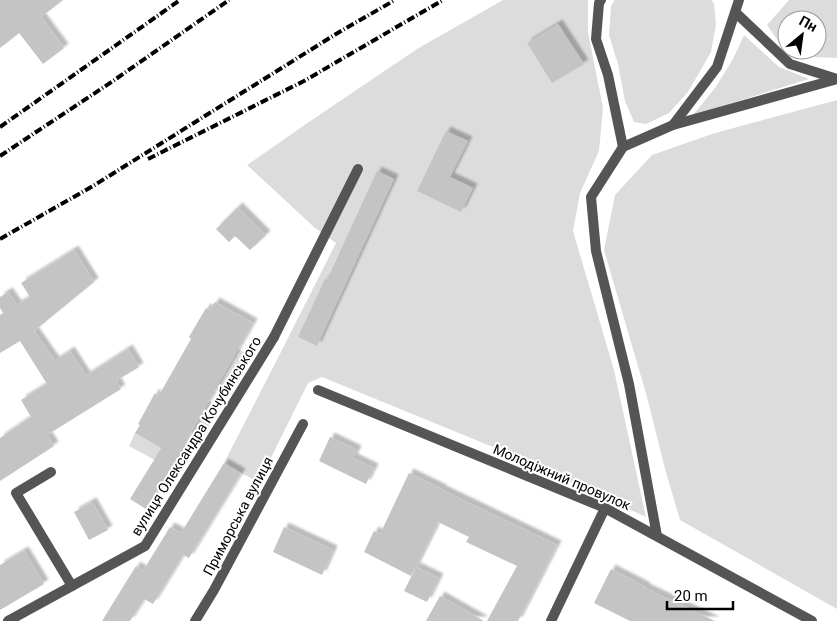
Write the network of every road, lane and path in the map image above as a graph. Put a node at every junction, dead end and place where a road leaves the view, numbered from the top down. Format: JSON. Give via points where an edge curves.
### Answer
{"nodes":[{"id":1,"x":601,"y":0,"type":"edge"},
{"id":2,"x":739,"y":0,"type":"edge"},
{"id":3,"x":735,"y":12,"type":"junction"},
{"id":4,"x":837,"y":79,"type":"edge"},
{"id":5,"x":673,"y":126,"type":"junction"},
{"id":6,"x":623,"y":147,"type":"junction"},
{"id":7,"x":358,"y":169,"type":"dead end"},
{"id":8,"x":318,"y":390,"type":"dead end"},
{"id":9,"x":303,"y":424,"type":"dead end"},
{"id":10,"x":51,"y":472,"type":"dead end"},
{"id":11,"x":605,"y":508,"type":"junction"},
{"id":12,"x":657,"y":536,"type":"junction"},
{"id":13,"x":72,"y":586,"type":"junction"},
{"id":14,"x":8,"y":621,"type":"edge"},
{"id":15,"x":195,"y":621,"type":"edge"},
{"id":16,"x":551,"y":621,"type":"edge"},
{"id":17,"x":812,"y":621,"type":"edge"}],
"edges":[{"from":1,"to":6,"type":"street","via":[[596,39],[608,75]]},
{"from":2,"to":3,"type":"street"},
{"from":3,"to":4,"type":"street","via":[[790,64]]},
{"from":3,"to":5,"type":"street","via":[[717,67]]},
{"from":4,"to":5,"type":"street"},
{"from":5,"to":6,"type":"street"},
{"from":6,"to":12,"type":"street","via":[[591,197],[596,251],[629,384]]},
{"from":7,"to":13,"type":"street","name":"вулиця Олександра Кочубинського","via":[[274,337],[145,546]]},
{"from":8,"to":11,"type":"street","name":"Молодіжний провулок"},
{"from":9,"to":15,"type":"street","name":"Приморська вулиця"},
{"from":10,"to":13,"type":"street","via":[[16,493]]},
{"from":11,"to":12,"type":"street","name":"Молодіжний провулок"},
{"from":11,"to":16,"type":"street"},
{"from":12,"to":17,"type":"street","name":"Молодіжний провулок"},
{"from":13,"to":14,"type":"street","name":"вулиця Олександра Кочубинського"}]}
